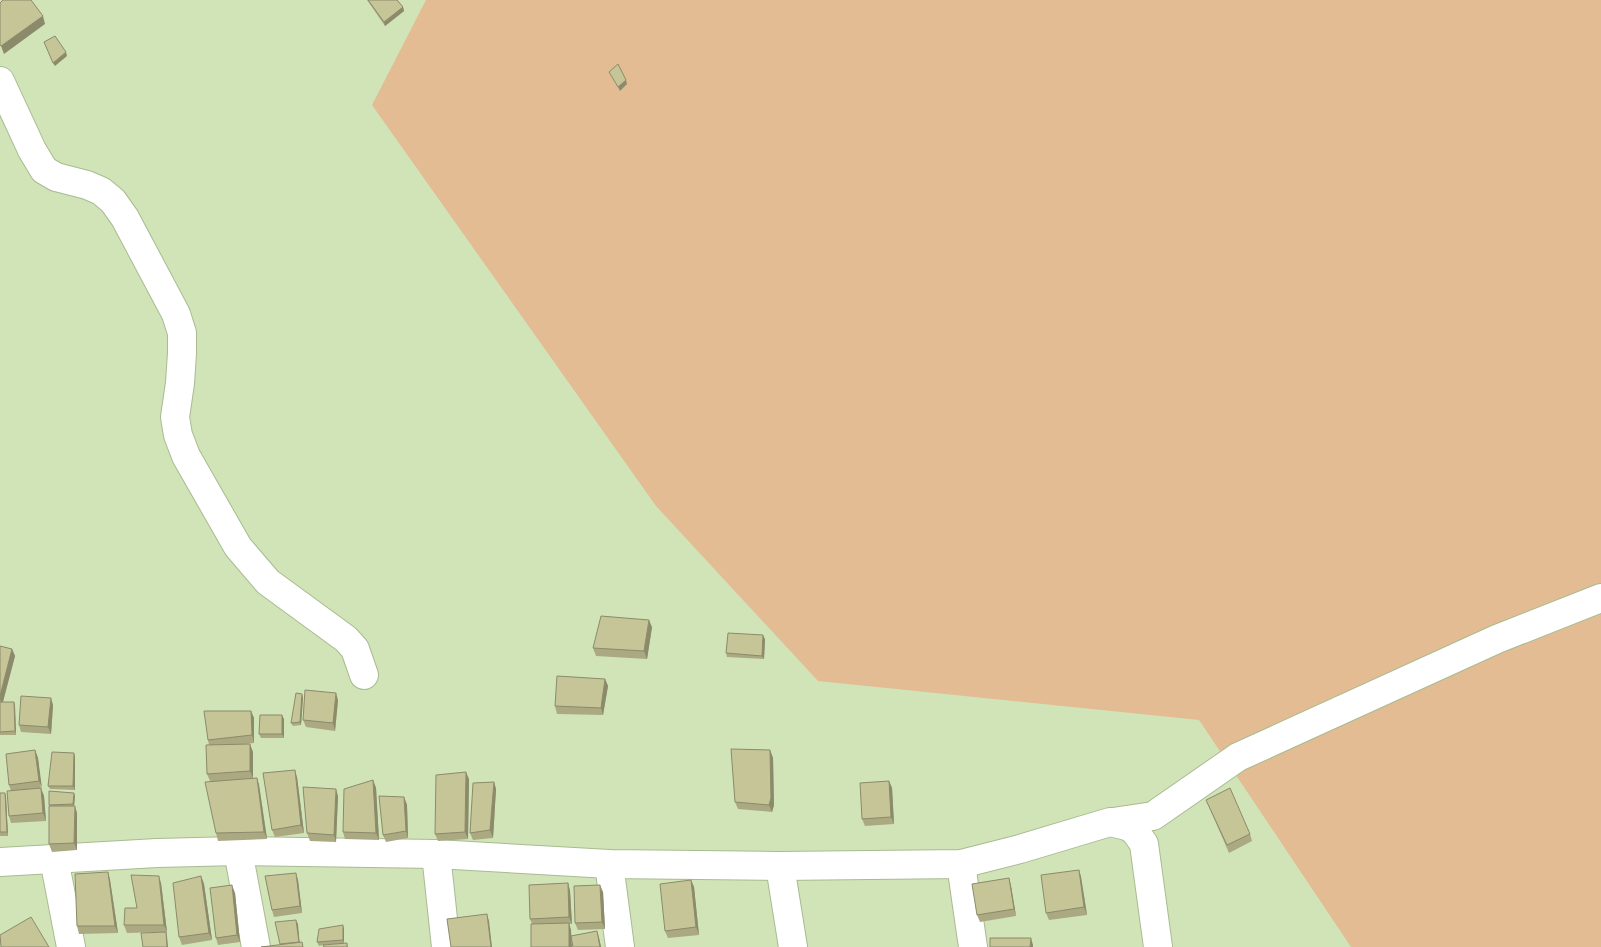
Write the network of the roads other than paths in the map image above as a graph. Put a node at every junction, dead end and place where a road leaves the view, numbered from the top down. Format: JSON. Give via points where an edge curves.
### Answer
{"nodes":[{"id":1,"x":0,"y":81,"type":"edge"},
{"id":2,"x":1601,"y":598,"type":"edge"},
{"id":3,"x":364,"y":675,"type":"dead end"},
{"id":4,"x":1110,"y":822,"type":"junction"},
{"id":5,"x":238,"y":852,"type":"junction"},
{"id":6,"x":436,"y":854,"type":"junction"},
{"id":7,"x":54,"y":859,"type":"junction"},
{"id":8,"x":0,"y":862,"type":"edge"},
{"id":9,"x":608,"y":864,"type":"junction"},
{"id":10,"x":961,"y":864,"type":"junction"},
{"id":11,"x":780,"y":866,"type":"junction"},
{"id":12,"x":71,"y":947,"type":"edge"},
{"id":13,"x":256,"y":947,"type":"edge"},
{"id":14,"x":446,"y":947,"type":"edge"},
{"id":15,"x":620,"y":947,"type":"edge"},
{"id":16,"x":793,"y":947,"type":"edge"},
{"id":17,"x":973,"y":947,"type":"edge"},
{"id":18,"x":1158,"y":947,"type":"edge"}],
"edges":[{"from":1,"to":3,"type":"street","via":[[44,170],[101,191],[113,201],[176,314],[182,333],[175,418],[178,435],[191,465],[238,547],[268,582],[346,639],[355,649]]},
{"from":2,"to":4,"type":"street","via":[[1497,640],[1238,757],[1153,816]]},
{"from":4,"to":10,"type":"street"},
{"from":4,"to":18,"type":"street","via":[[1135,830],[1144,844]]},
{"from":5,"to":6,"type":"street"},
{"from":5,"to":7,"type":"street"},
{"from":5,"to":13,"type":"street"},
{"from":6,"to":9,"type":"street"},
{"from":6,"to":14,"type":"street"},
{"from":7,"to":8,"type":"street"},
{"from":7,"to":12,"type":"street"},
{"from":9,"to":11,"type":"street"},
{"from":9,"to":15,"type":"street"},
{"from":10,"to":11,"type":"street"},
{"from":10,"to":17,"type":"street"},
{"from":11,"to":16,"type":"street"}]}
